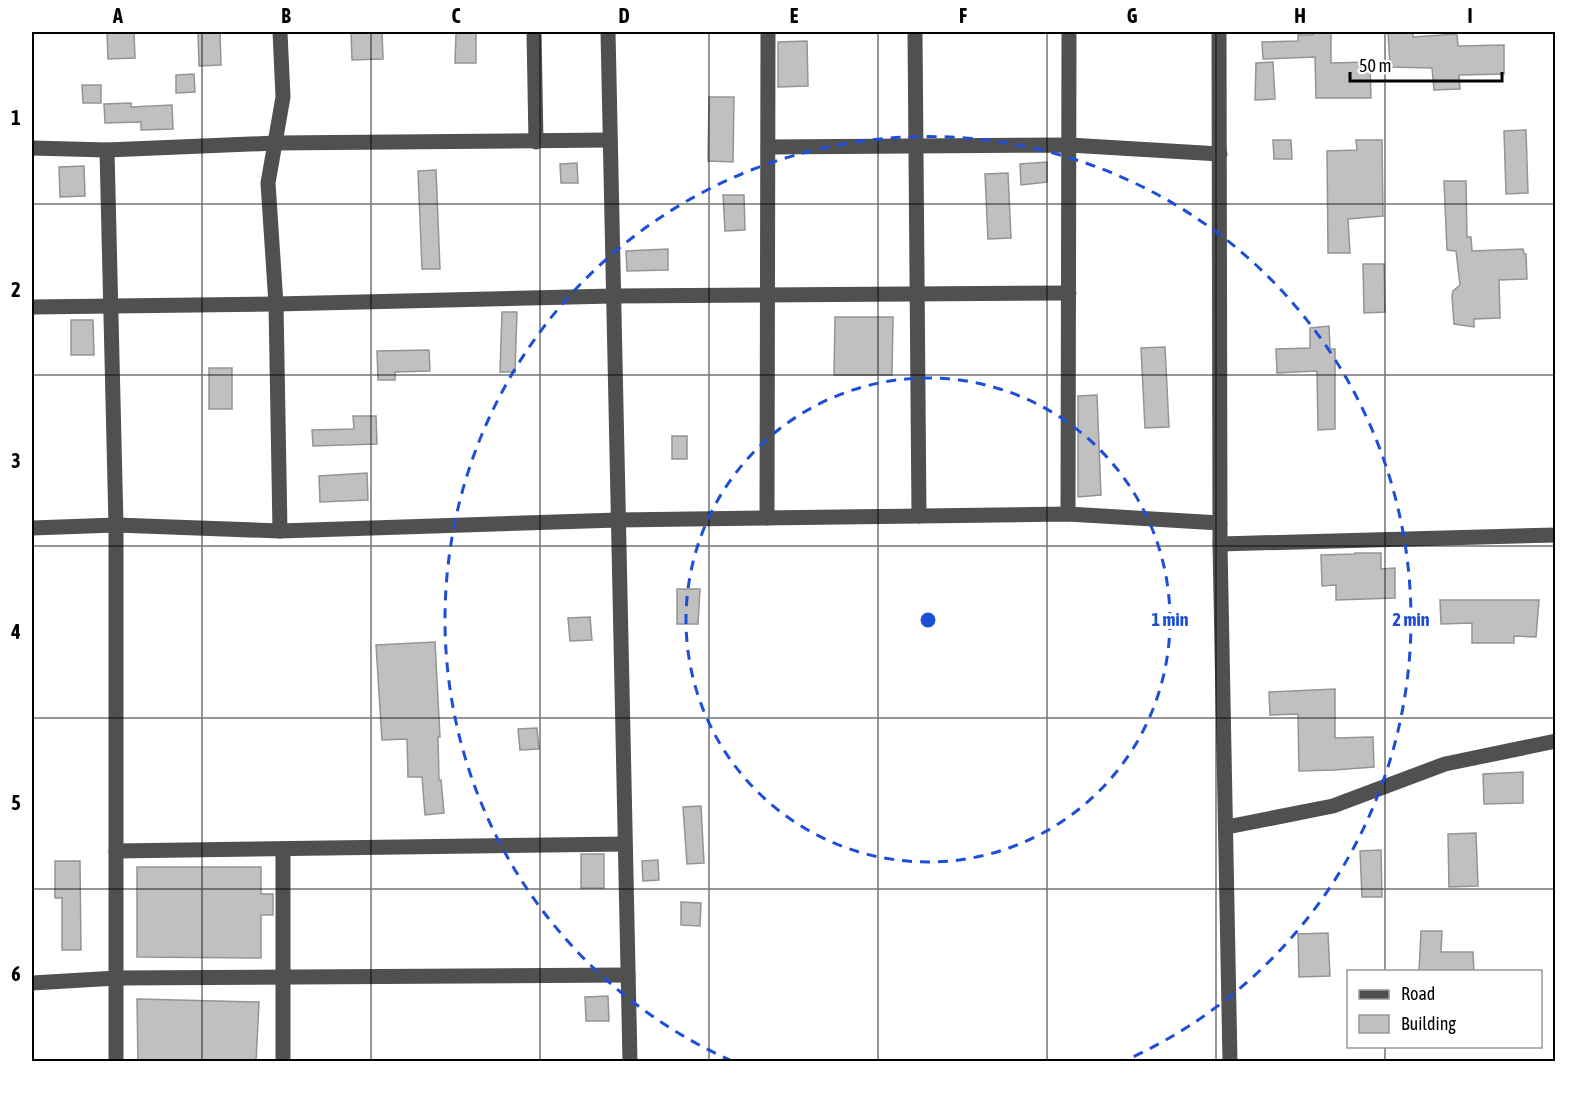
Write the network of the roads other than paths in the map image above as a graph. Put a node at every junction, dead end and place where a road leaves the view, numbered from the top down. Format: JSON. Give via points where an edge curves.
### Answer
{"nodes":[{"id":1,"x":280,"y":32,"type":"edge"},
{"id":2,"x":534,"y":32,"type":"edge"},
{"id":3,"x":608,"y":32,"type":"edge"},
{"id":4,"x":768,"y":32,"type":"edge"},
{"id":5,"x":915,"y":32,"type":"edge"},
{"id":6,"x":1069,"y":32,"type":"edge"},
{"id":7,"x":1220,"y":32,"type":"edge"},
{"id":8,"x":610,"y":140,"type":"junction"},
{"id":9,"x":536,"y":142,"type":"junction"},
{"id":10,"x":276,"y":143,"type":"junction"},
{"id":11,"x":1069,"y":145,"type":"junction"},
{"id":12,"x":916,"y":146,"type":"junction"},
{"id":13,"x":768,"y":147,"type":"junction"},
{"id":14,"x":32,"y":148,"type":"edge"},
{"id":15,"x":107,"y":150,"type":"junction"},
{"id":16,"x":1220,"y":154,"type":"junction"},
{"id":17,"x":1069,"y":293,"type":"junction"},
{"id":18,"x":917,"y":294,"type":"junction"},
{"id":19,"x":767,"y":295,"type":"junction"},
{"id":20,"x":613,"y":296,"type":"junction"},
{"id":21,"x":276,"y":304,"type":"junction"},
{"id":22,"x":111,"y":306,"type":"junction"},
{"id":23,"x":32,"y":307,"type":"edge"},
{"id":24,"x":1068,"y":514,"type":"junction"},
{"id":25,"x":919,"y":516,"type":"junction"},
{"id":26,"x":766,"y":518,"type":"junction"},
{"id":27,"x":618,"y":520,"type":"junction"},
{"id":28,"x":1220,"y":523,"type":"junction"},
{"id":29,"x":116,"y":525,"type":"junction"},
{"id":30,"x":32,"y":528,"type":"edge"},
{"id":31,"x":280,"y":531,"type":"junction"},
{"id":32,"x":1556,"y":536,"type":"edge"},
{"id":33,"x":1220,"y":544,"type":"junction"},
{"id":34,"x":1556,"y":741,"type":"edge"},
{"id":35,"x":1227,"y":827,"type":"junction"},
{"id":36,"x":625,"y":844,"type":"junction"},
{"id":37,"x":283,"y":849,"type":"junction"},
{"id":38,"x":116,"y":851,"type":"junction"},
{"id":39,"x":628,"y":975,"type":"junction"},
{"id":40,"x":283,"y":977,"type":"junction"},
{"id":41,"x":117,"y":978,"type":"junction"},
{"id":42,"x":32,"y":983,"type":"edge"},
{"id":43,"x":116,"y":1062,"type":"edge"},
{"id":44,"x":283,"y":1062,"type":"edge"},
{"id":45,"x":630,"y":1062,"type":"edge"},
{"id":46,"x":1230,"y":1062,"type":"edge"}],
"edges":[{"from":1,"to":10,"type":"street","via":[[283,98]]},
{"from":2,"to":9,"type":"street"},
{"from":3,"to":8,"type":"street"},
{"from":4,"to":13,"type":"street"},
{"from":5,"to":12,"type":"street"},
{"from":6,"to":11,"type":"street"},
{"from":7,"to":16,"type":"street"},
{"from":8,"to":9,"type":"street"},
{"from":8,"to":20,"type":"street"},
{"from":9,"to":10,"type":"street"},
{"from":10,"to":15,"type":"street"},
{"from":10,"to":21,"type":"street","via":[[268,183]]},
{"from":11,"to":12,"type":"street"},
{"from":11,"to":16,"type":"street"},
{"from":11,"to":17,"type":"street"},
{"from":12,"to":13,"type":"street"},
{"from":12,"to":18,"type":"street"},
{"from":13,"to":19,"type":"street"},
{"from":14,"to":15,"type":"street"},
{"from":15,"to":22,"type":"street"},
{"from":16,"to":28,"type":"street"},
{"from":17,"to":18,"type":"street"},
{"from":17,"to":24,"type":"street"},
{"from":18,"to":19,"type":"street"},
{"from":18,"to":25,"type":"street"},
{"from":19,"to":20,"type":"street"},
{"from":19,"to":26,"type":"street"},
{"from":20,"to":21,"type":"street"},
{"from":20,"to":27,"type":"street"},
{"from":21,"to":22,"type":"street"},
{"from":21,"to":31,"type":"street"},
{"from":22,"to":23,"type":"street"},
{"from":22,"to":29,"type":"street"},
{"from":24,"to":25,"type":"street"},
{"from":24,"to":28,"type":"street"},
{"from":25,"to":26,"type":"street"},
{"from":26,"to":27,"type":"street"},
{"from":27,"to":31,"type":"street"},
{"from":27,"to":36,"type":"street"},
{"from":28,"to":33,"type":"street"},
{"from":29,"to":30,"type":"street"},
{"from":29,"to":31,"type":"street"},
{"from":29,"to":38,"type":"street"},
{"from":32,"to":33,"type":"street"},
{"from":33,"to":35,"type":"street"},
{"from":34,"to":35,"type":"street","via":[[1445,764],[1333,806]]},
{"from":35,"to":46,"type":"street"},
{"from":36,"to":37,"type":"street"},
{"from":36,"to":39,"type":"street"},
{"from":37,"to":38,"type":"street"},
{"from":37,"to":40,"type":"street"},
{"from":38,"to":41,"type":"street"},
{"from":39,"to":40,"type":"street"},
{"from":39,"to":45,"type":"street"},
{"from":40,"to":41,"type":"street"},
{"from":40,"to":44,"type":"street"},
{"from":41,"to":42,"type":"street"},
{"from":41,"to":43,"type":"street"}]}
